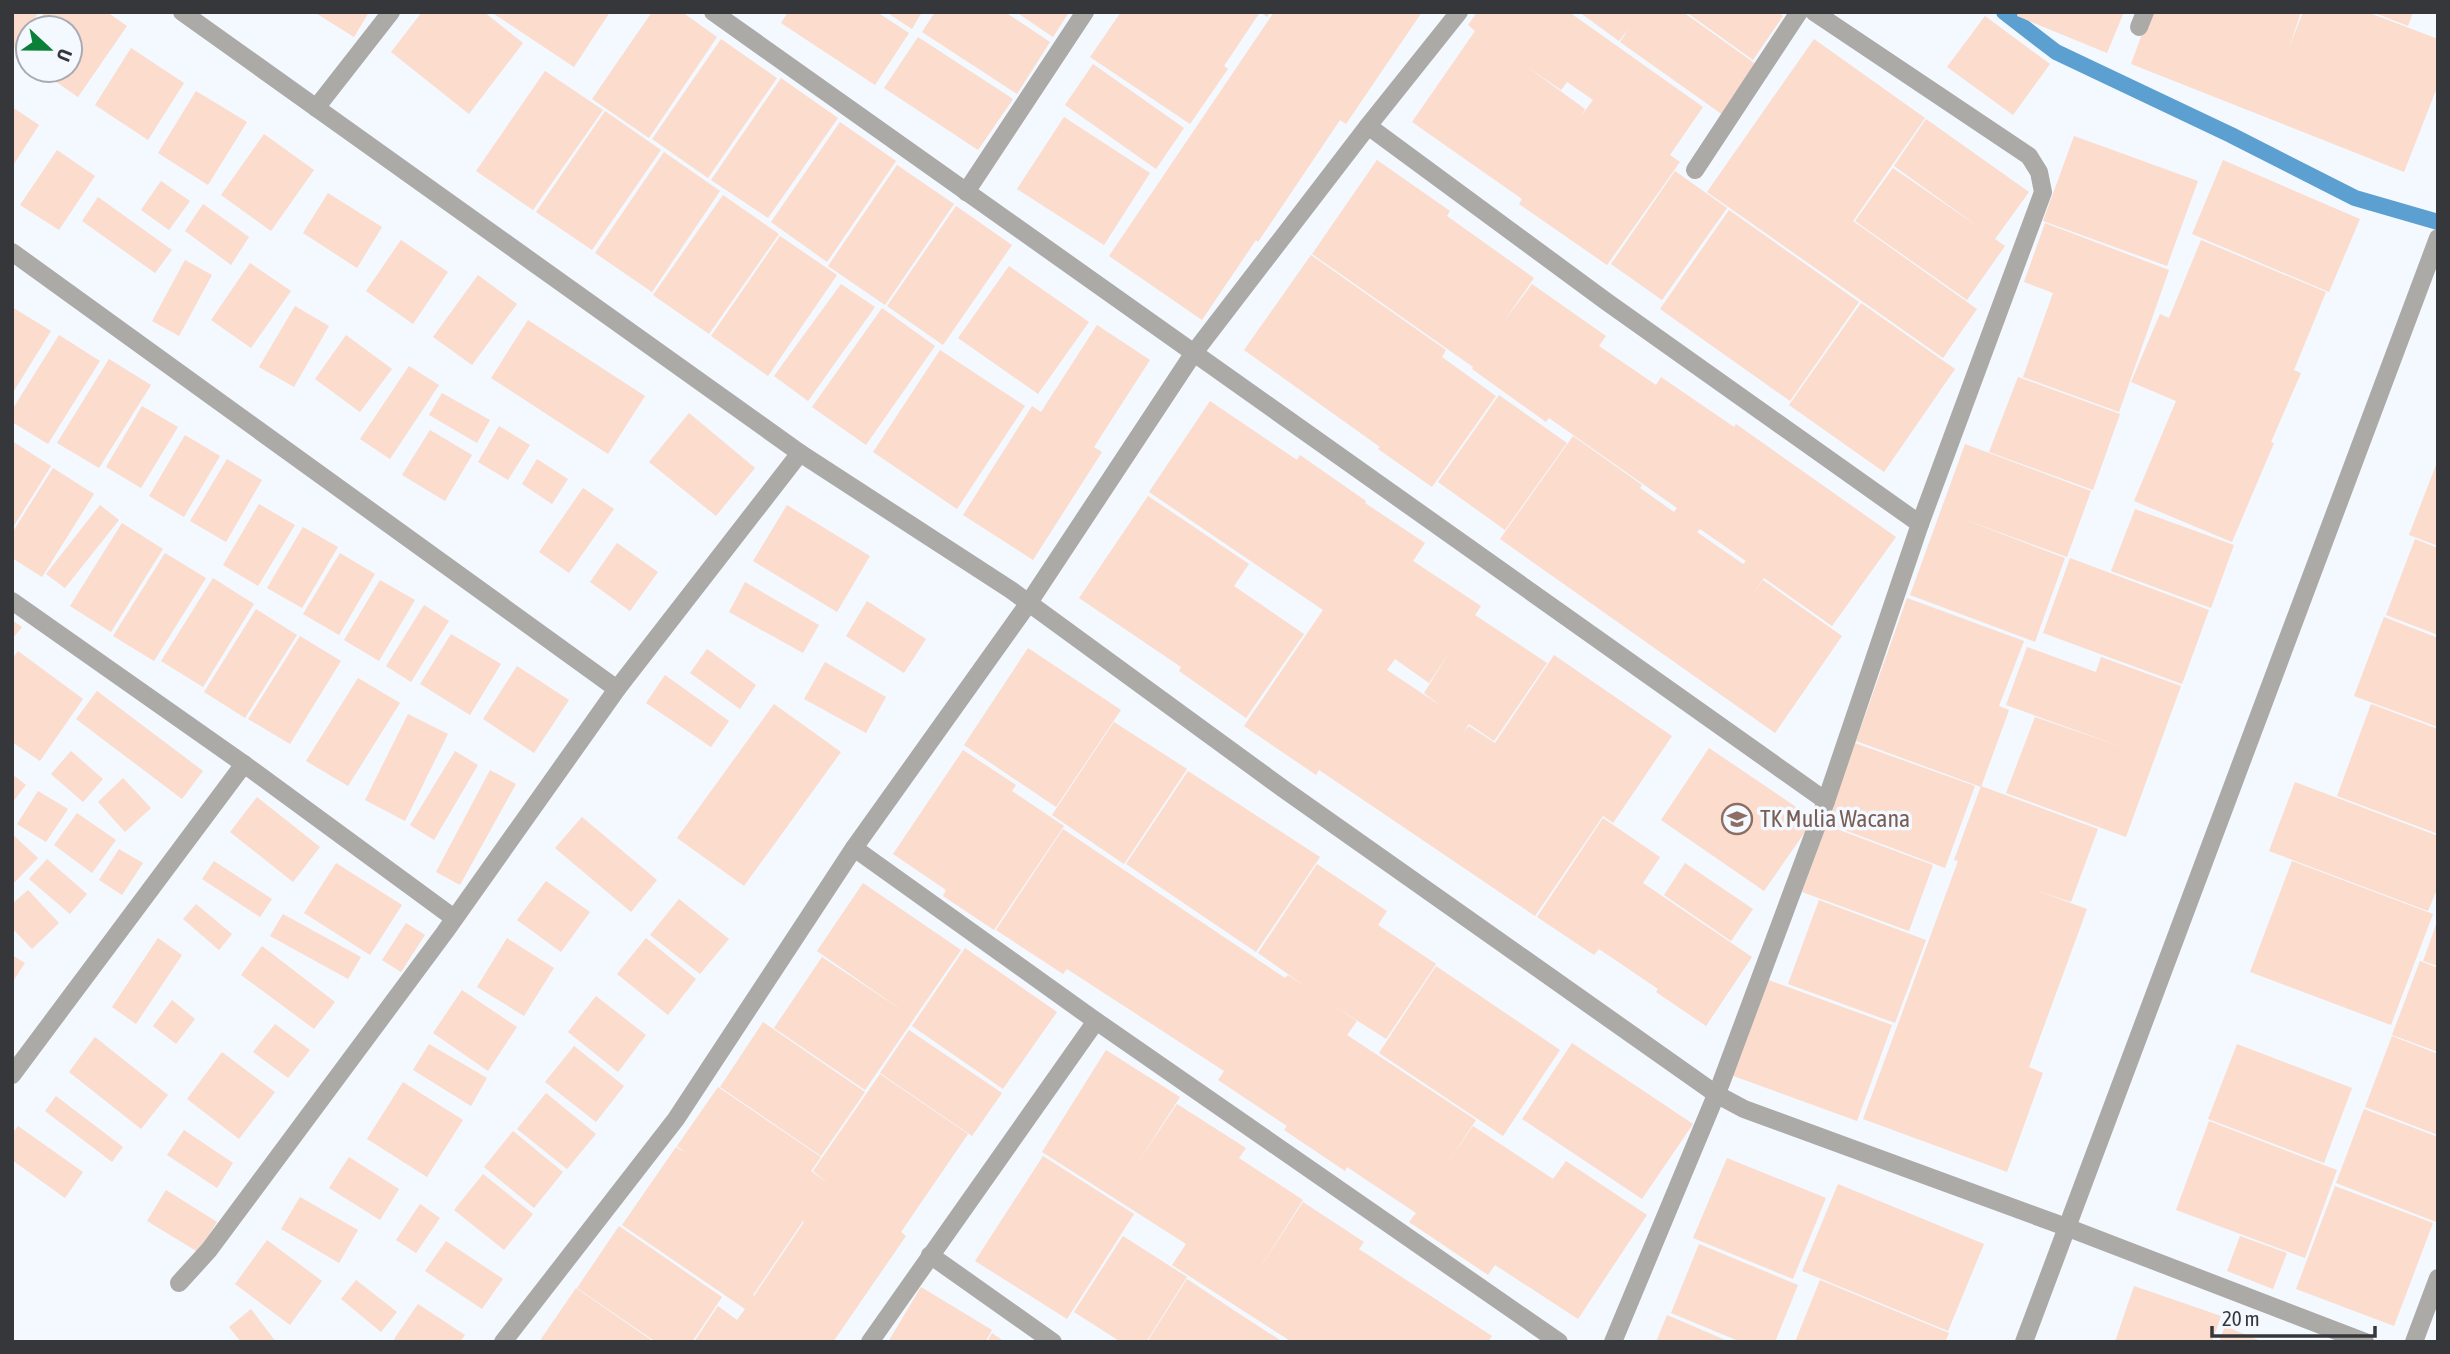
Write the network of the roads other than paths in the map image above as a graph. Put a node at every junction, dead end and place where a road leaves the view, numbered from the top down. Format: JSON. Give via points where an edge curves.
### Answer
{"nodes":[{"id":1,"x":182,"y":12,"type":"edge"},
{"id":2,"x":391,"y":12,"type":"edge"},
{"id":3,"x":1085,"y":12,"type":"edge"},
{"id":4,"x":1459,"y":12,"type":"edge"},
{"id":5,"x":1799,"y":12,"type":"edge"},
{"id":6,"x":1814,"y":12,"type":"edge"},
{"id":7,"x":724,"y":15,"type":"edge"},
{"id":8,"x":316,"y":108,"type":"junction"},
{"id":9,"x":1368,"y":126,"type":"junction"},
{"id":10,"x":1695,"y":170,"type":"dead end"},
{"id":11,"x":966,"y":192,"type":"junction"},
{"id":12,"x":2436,"y":247,"type":"edge"},
{"id":13,"x":12,"y":252,"type":"edge"},
{"id":14,"x":1193,"y":354,"type":"junction"},
{"id":15,"x":800,"y":453,"type":"junction"},
{"id":16,"x":1920,"y":524,"type":"junction"},
{"id":17,"x":12,"y":601,"type":"edge"},
{"id":18,"x":1028,"y":604,"type":"junction"},
{"id":19,"x":617,"y":689,"type":"junction"},
{"id":20,"x":244,"y":764,"type":"junction"},
{"id":21,"x":1826,"y":801,"type":"junction"},
{"id":22,"x":854,"y":848,"type":"junction"},
{"id":23,"x":454,"y":918,"type":"junction"},
{"id":24,"x":1096,"y":1021,"type":"junction"},
{"id":25,"x":12,"y":1075,"type":"edge"},
{"id":26,"x":1716,"y":1094,"type":"junction"},
{"id":27,"x":2066,"y":1227,"type":"junction"},
{"id":28,"x":930,"y":1255,"type":"junction"},
{"id":29,"x":2438,"y":1278,"type":"edge"},
{"id":30,"x":179,"y":1283,"type":"dead end"},
{"id":31,"x":503,"y":1342,"type":"edge"},
{"id":32,"x":870,"y":1342,"type":"edge"},
{"id":33,"x":1053,"y":1342,"type":"edge"},
{"id":34,"x":1559,"y":1342,"type":"edge"},
{"id":35,"x":1613,"y":1342,"type":"edge"},
{"id":36,"x":2024,"y":1342,"type":"edge"},
{"id":37,"x":2365,"y":1342,"type":"edge"},
{"id":38,"x":2414,"y":1342,"type":"edge"}],
"edges":[{"from":1,"to":8,"type":"street"},
{"from":2,"to":8,"type":"street"},
{"from":3,"to":11,"type":"street"},
{"from":4,"to":9,"type":"street"},
{"from":5,"to":10,"type":"street"},
{"from":6,"to":16,"type":"street","via":[[2029,156],[2039,172],[2043,192]]},
{"from":7,"to":11,"type":"street"},
{"from":8,"to":15,"type":"street"},
{"from":9,"to":14,"type":"street"},
{"from":9,"to":16,"type":"street"},
{"from":11,"to":14,"type":"street"},
{"from":12,"to":27,"type":"street"},
{"from":13,"to":19,"type":"street"},
{"from":14,"to":18,"type":"street"},
{"from":14,"to":21,"type":"street"},
{"from":15,"to":18,"type":"street"},
{"from":15,"to":19,"type":"street"},
{"from":16,"to":21,"type":"street"},
{"from":17,"to":20,"type":"street"},
{"from":18,"to":22,"type":"street"},
{"from":18,"to":26,"type":"street"},
{"from":19,"to":23,"type":"street"},
{"from":20,"to":23,"type":"street"},
{"from":20,"to":25,"type":"street"},
{"from":21,"to":26,"type":"street"},
{"from":22,"to":24,"type":"street"},
{"from":22,"to":31,"type":"street","via":[[676,1119]]},
{"from":23,"to":30,"type":"street","via":[[209,1250]]},
{"from":24,"to":28,"type":"street"},
{"from":24,"to":34,"type":"street"},
{"from":26,"to":27,"type":"street","via":[[1744,1109]]},
{"from":26,"to":35,"type":"street"},
{"from":27,"to":36,"type":"street"},
{"from":27,"to":37,"type":"street"},
{"from":28,"to":32,"type":"street"},
{"from":28,"to":33,"type":"street"},
{"from":29,"to":38,"type":"street"}]}
